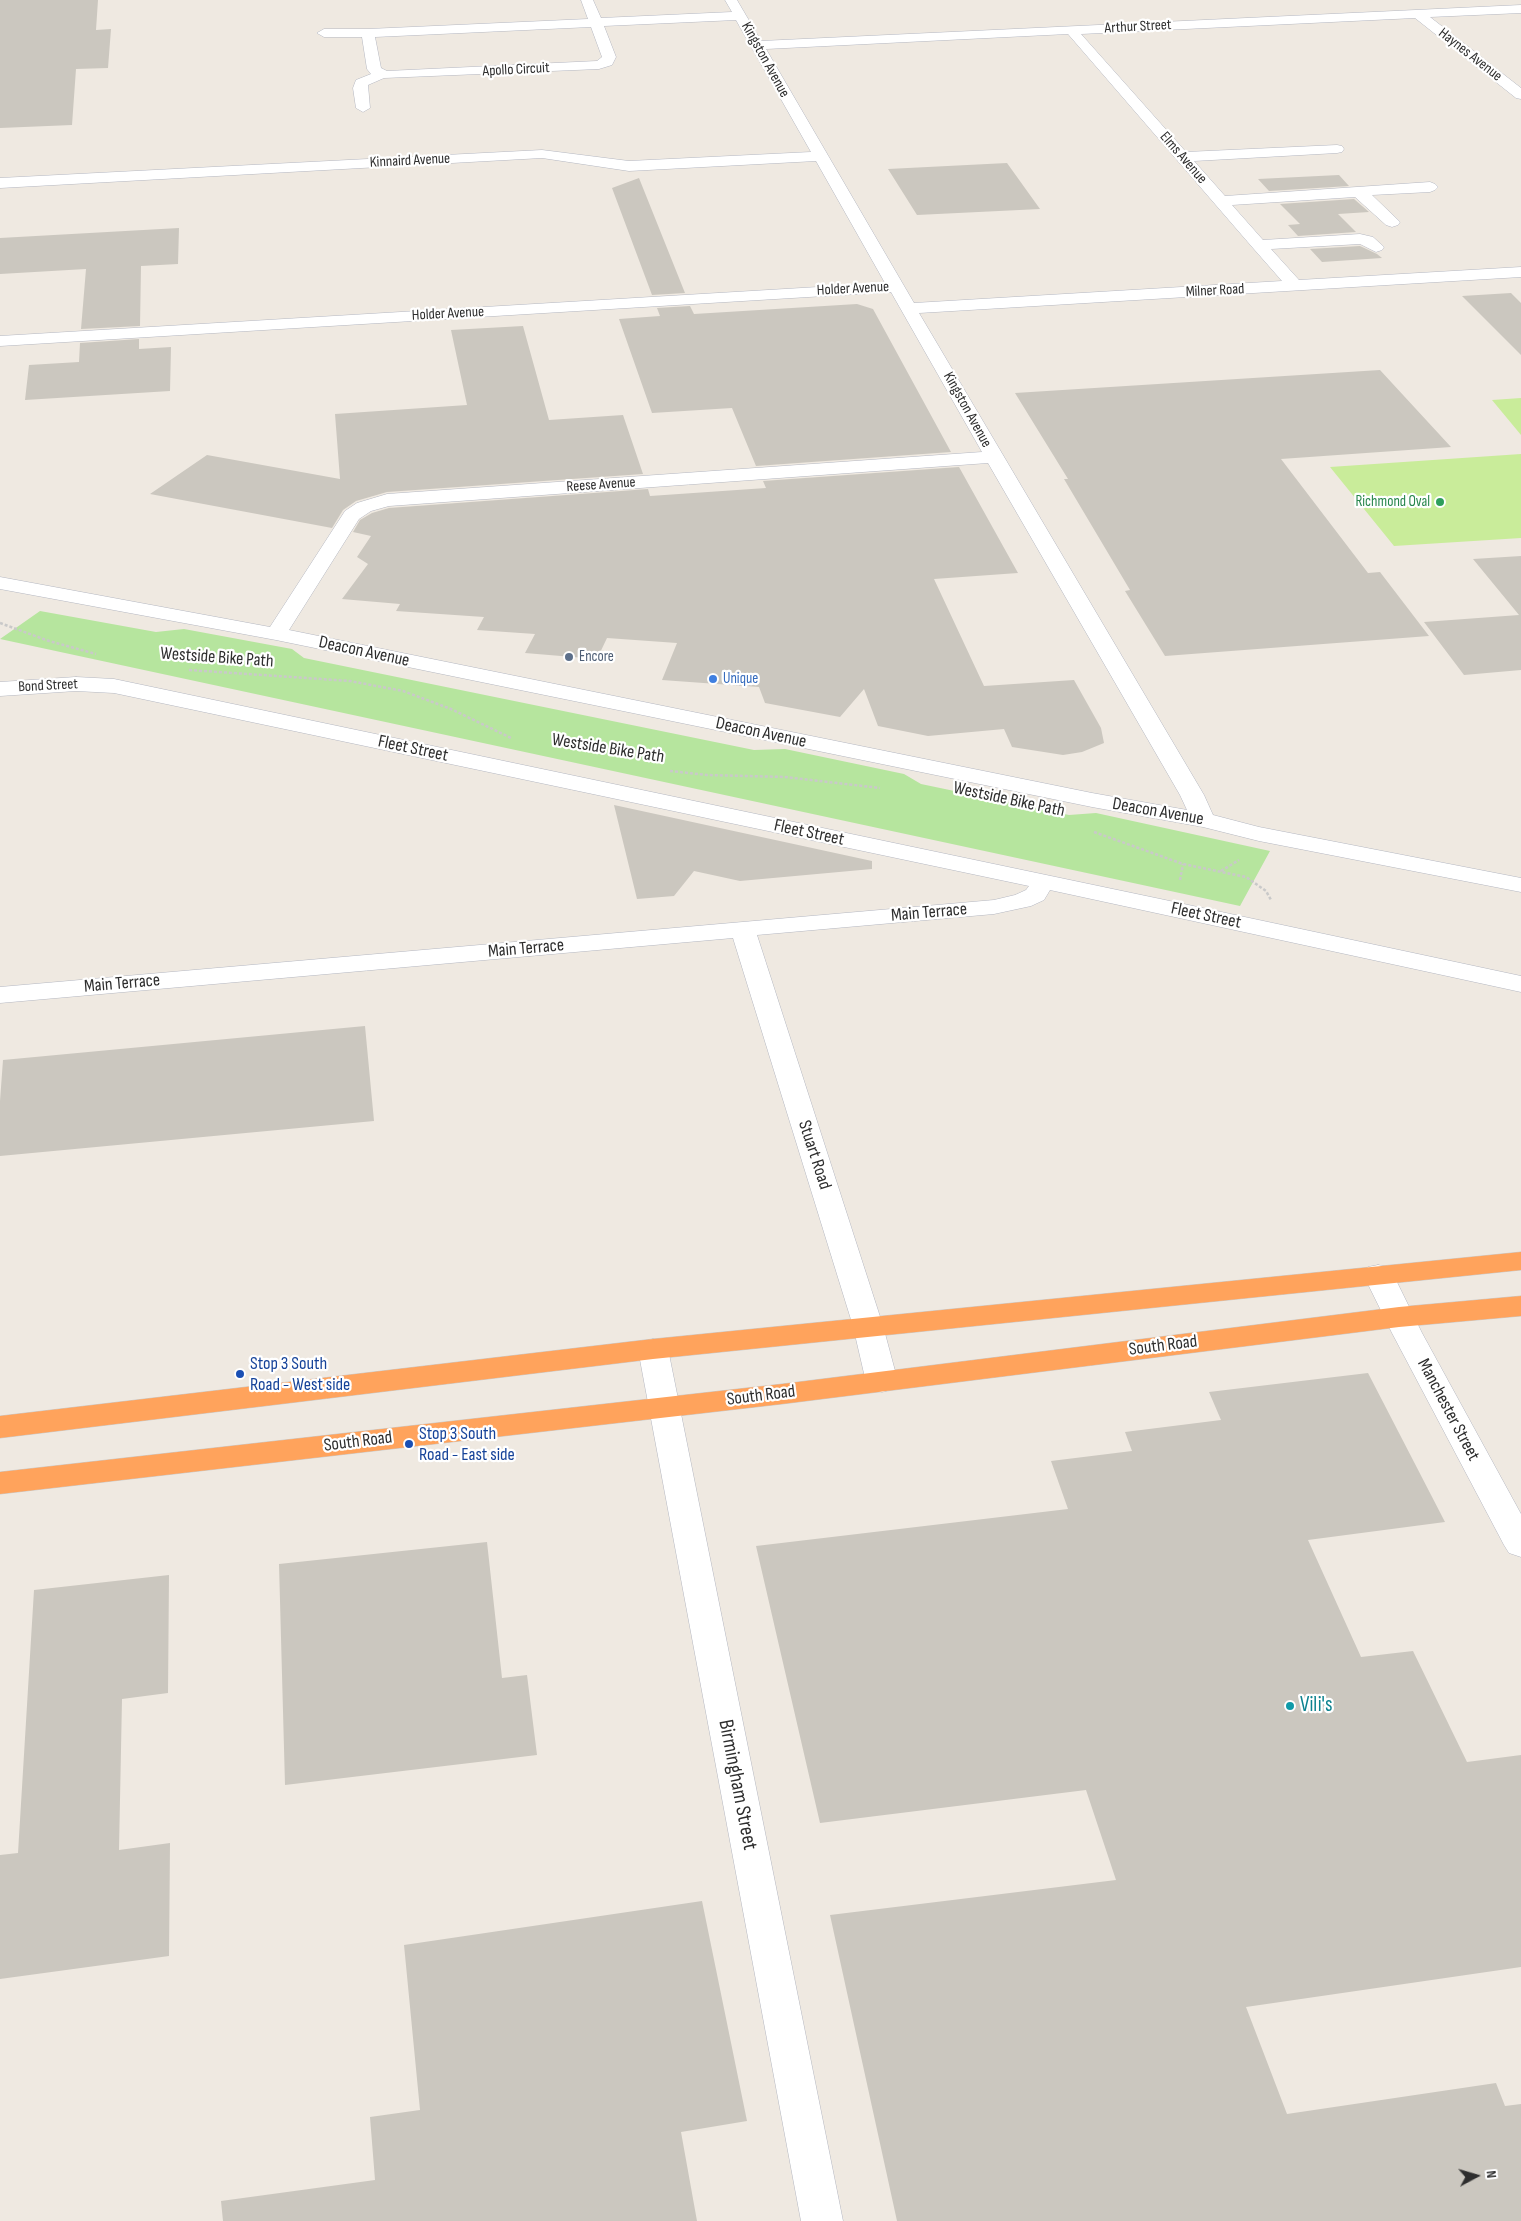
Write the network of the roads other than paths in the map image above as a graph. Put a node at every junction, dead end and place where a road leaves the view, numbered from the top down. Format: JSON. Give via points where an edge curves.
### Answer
{"nodes":[{"id":1,"x":587,"y":0,"type":"edge"},
{"id":2,"x":731,"y":0,"type":"edge"},
{"id":3,"x":1265,"y":7,"type":"dead end"},
{"id":4,"x":1521,"y":9,"type":"edge"},
{"id":5,"x":1418,"y":14,"type":"junction"},
{"id":6,"x":740,"y":16,"type":"junction"},
{"id":7,"x":1280,"y":20,"type":"junction"},
{"id":8,"x":596,"y":22,"type":"junction"},
{"id":9,"x":1071,"y":30,"type":"junction"},
{"id":10,"x":324,"y":33,"type":"dead end"},
{"id":11,"x":368,"y":33,"type":"junction"},
{"id":12,"x":756,"y":45,"type":"junction"},
{"id":13,"x":382,"y":74,"type":"junction"},
{"id":14,"x":1521,"y":95,"type":"edge"},
{"id":15,"x":363,"y":108,"type":"dead end"},
{"id":16,"x":1324,"y":136,"type":"dead end"},
{"id":17,"x":1338,"y":149,"type":"junction"},
{"id":18,"x":820,"y":156,"type":"junction"},
{"id":19,"x":1182,"y":157,"type":"junction"},
{"id":20,"x":1347,"y":161,"type":"dead end"},
{"id":21,"x":0,"y":183,"type":"edge"},
{"id":22,"x":1430,"y":187,"type":"dead end"},
{"id":23,"x":1359,"y":192,"type":"junction"},
{"id":24,"x":1220,"y":201,"type":"junction"},
{"id":25,"x":1392,"y":222,"type":"dead end"},
{"id":26,"x":1259,"y":245,"type":"junction"},
{"id":27,"x":1376,"y":246,"type":"dead end"},
{"id":28,"x":1521,"y":272,"type":"edge"},
{"id":29,"x":1295,"y":286,"type":"junction"},
{"id":30,"x":897,"y":287,"type":"junction"},
{"id":31,"x":910,"y":308,"type":"junction"},
{"id":32,"x":0,"y":341,"type":"edge"},
{"id":33,"x":994,"y":457,"type":"junction"},
{"id":34,"x":0,"y":583,"type":"edge"},
{"id":35,"x":276,"y":634,"type":"junction"},
{"id":36,"x":97,"y":684,"type":"joint"},
{"id":37,"x":0,"y":689,"type":"edge"},
{"id":38,"x":1203,"y":820,"type":"junction"},
{"id":39,"x":1044,"y":882,"type":"junction"},
{"id":40,"x":1521,"y":885,"type":"edge"},
{"id":41,"x":742,"y":930,"type":"junction"},
{"id":42,"x":1521,"y":984,"type":"edge"},
{"id":43,"x":0,"y":995,"type":"edge"},
{"id":44,"x":1521,"y":1261,"type":"edge"},
{"id":45,"x":1378,"y":1274,"type":"junction"},
{"id":46,"x":1521,"y":1306,"type":"edge"},
{"id":47,"x":1399,"y":1316,"type":"junction"},
{"id":48,"x":868,"y":1326,"type":"junction"},
{"id":49,"x":653,"y":1349,"type":"junction"},
{"id":50,"x":882,"y":1382,"type":"junction"},
{"id":51,"x":663,"y":1407,"type":"junction"},
{"id":52,"x":0,"y":1427,"type":"edge"},
{"id":53,"x":0,"y":1483,"type":"edge"},
{"id":54,"x":1521,"y":1545,"type":"edge"},
{"id":55,"x":822,"y":2221,"type":"edge"}],
"edges":[{"from":1,"to":8,"type":"street"},
{"from":2,"to":6,"type":"street","name":"Kingston Avenue"},
{"from":3,"to":7,"type":"street"},
{"from":4,"to":5,"type":"street","name":"Arthur Street"},
{"from":5,"to":7,"type":"street","name":"Arthur Street"},
{"from":5,"to":14,"type":"street","name":"Haynes Avenue"},
{"from":6,"to":8,"type":"street"},
{"from":6,"to":12,"type":"street","name":"Kingston Avenue"},
{"from":7,"to":9,"type":"street","name":"Arthur Street"},
{"from":8,"to":11,"type":"street"},
{"from":8,"to":13,"type":"street","name":"Apollo Circuit","via":[[609,57],[607,62],[599,65],[399,76]]},
{"from":9,"to":12,"type":"street","name":"Arthur Street"},
{"from":9,"to":19,"type":"street","name":"Elms Avenue"},
{"from":10,"to":11,"type":"street"},
{"from":11,"to":13,"type":"street","via":[[374,69]]},
{"from":12,"to":18,"type":"street","name":"Kingston Avenue"},
{"from":13,"to":15,"type":"street","via":[[361,83]]},
{"from":16,"to":17,"type":"street"},
{"from":17,"to":19,"type":"street"},
{"from":17,"to":20,"type":"street"},
{"from":18,"to":21,"type":"street","name":"Kinnaird Avenue","via":[[629,166],[542,154]]},
{"from":18,"to":30,"type":"street","name":"Kingston Avenue"},
{"from":19,"to":24,"type":"street","name":"Elms Avenue"},
{"from":22,"to":23,"type":"street"},
{"from":23,"to":24,"type":"street"},
{"from":23,"to":25,"type":"street"},
{"from":24,"to":26,"type":"street","name":"Elms Avenue"},
{"from":26,"to":27,"type":"street","via":[[1360,239]]},
{"from":26,"to":29,"type":"street","name":"Elms Avenue"},
{"from":28,"to":29,"type":"street","name":"Milner Road"},
{"from":29,"to":31,"type":"street","name":"Milner Road"},
{"from":30,"to":31,"type":"street","name":"Kingston Avenue"},
{"from":30,"to":32,"type":"street","name":"Holder Avenue"},
{"from":31,"to":33,"type":"street","name":"Kingston Avenue"},
{"from":33,"to":35,"type":"street","name":"Reese Avenue","via":[[387,500],[364,507],[352,515]]},
{"from":33,"to":38,"type":"street","name":"Kingston Avenue","via":[[1192,795]]},
{"from":34,"to":35,"type":"street","name":"Deacon Avenue"},
{"from":35,"to":38,"type":"street","name":"Deacon Avenue"},
{"from":36,"to":37,"type":"street","name":"Bond Street"},
{"from":36,"to":39,"type":"street","name":"Fleet Street"},
{"from":38,"to":40,"type":"street","name":"Deacon Avenue","via":[[1259,834]]},
{"from":39,"to":41,"type":"street","name":"Main Terrace","via":[[1035,895],[994,907]]},
{"from":39,"to":42,"type":"street","name":"Fleet Street"},
{"from":41,"to":43,"type":"street","name":"Main Terrace"},
{"from":41,"to":48,"type":"street","name":"Stuart Road"},
{"from":44,"to":45,"type":"highway"},
{"from":45,"to":47,"type":"street","name":"Manchester Street"},
{"from":45,"to":48,"type":"highway"},
{"from":46,"to":47,"type":"highway","name":"South Road"},
{"from":47,"to":50,"type":"highway","name":"South Road"},
{"from":47,"to":54,"type":"street","name":"Manchester Street"},
{"from":48,"to":49,"type":"highway"},
{"from":48,"to":50,"type":"street","name":"Stuart Road"},
{"from":49,"to":51,"type":"street","name":"Birmingham Street"},
{"from":49,"to":52,"type":"highway"},
{"from":50,"to":51,"type":"highway","name":"South Road"},
{"from":51,"to":53,"type":"highway","name":"South Road"},
{"from":51,"to":55,"type":"street","name":"Birmingham Street"}]}
